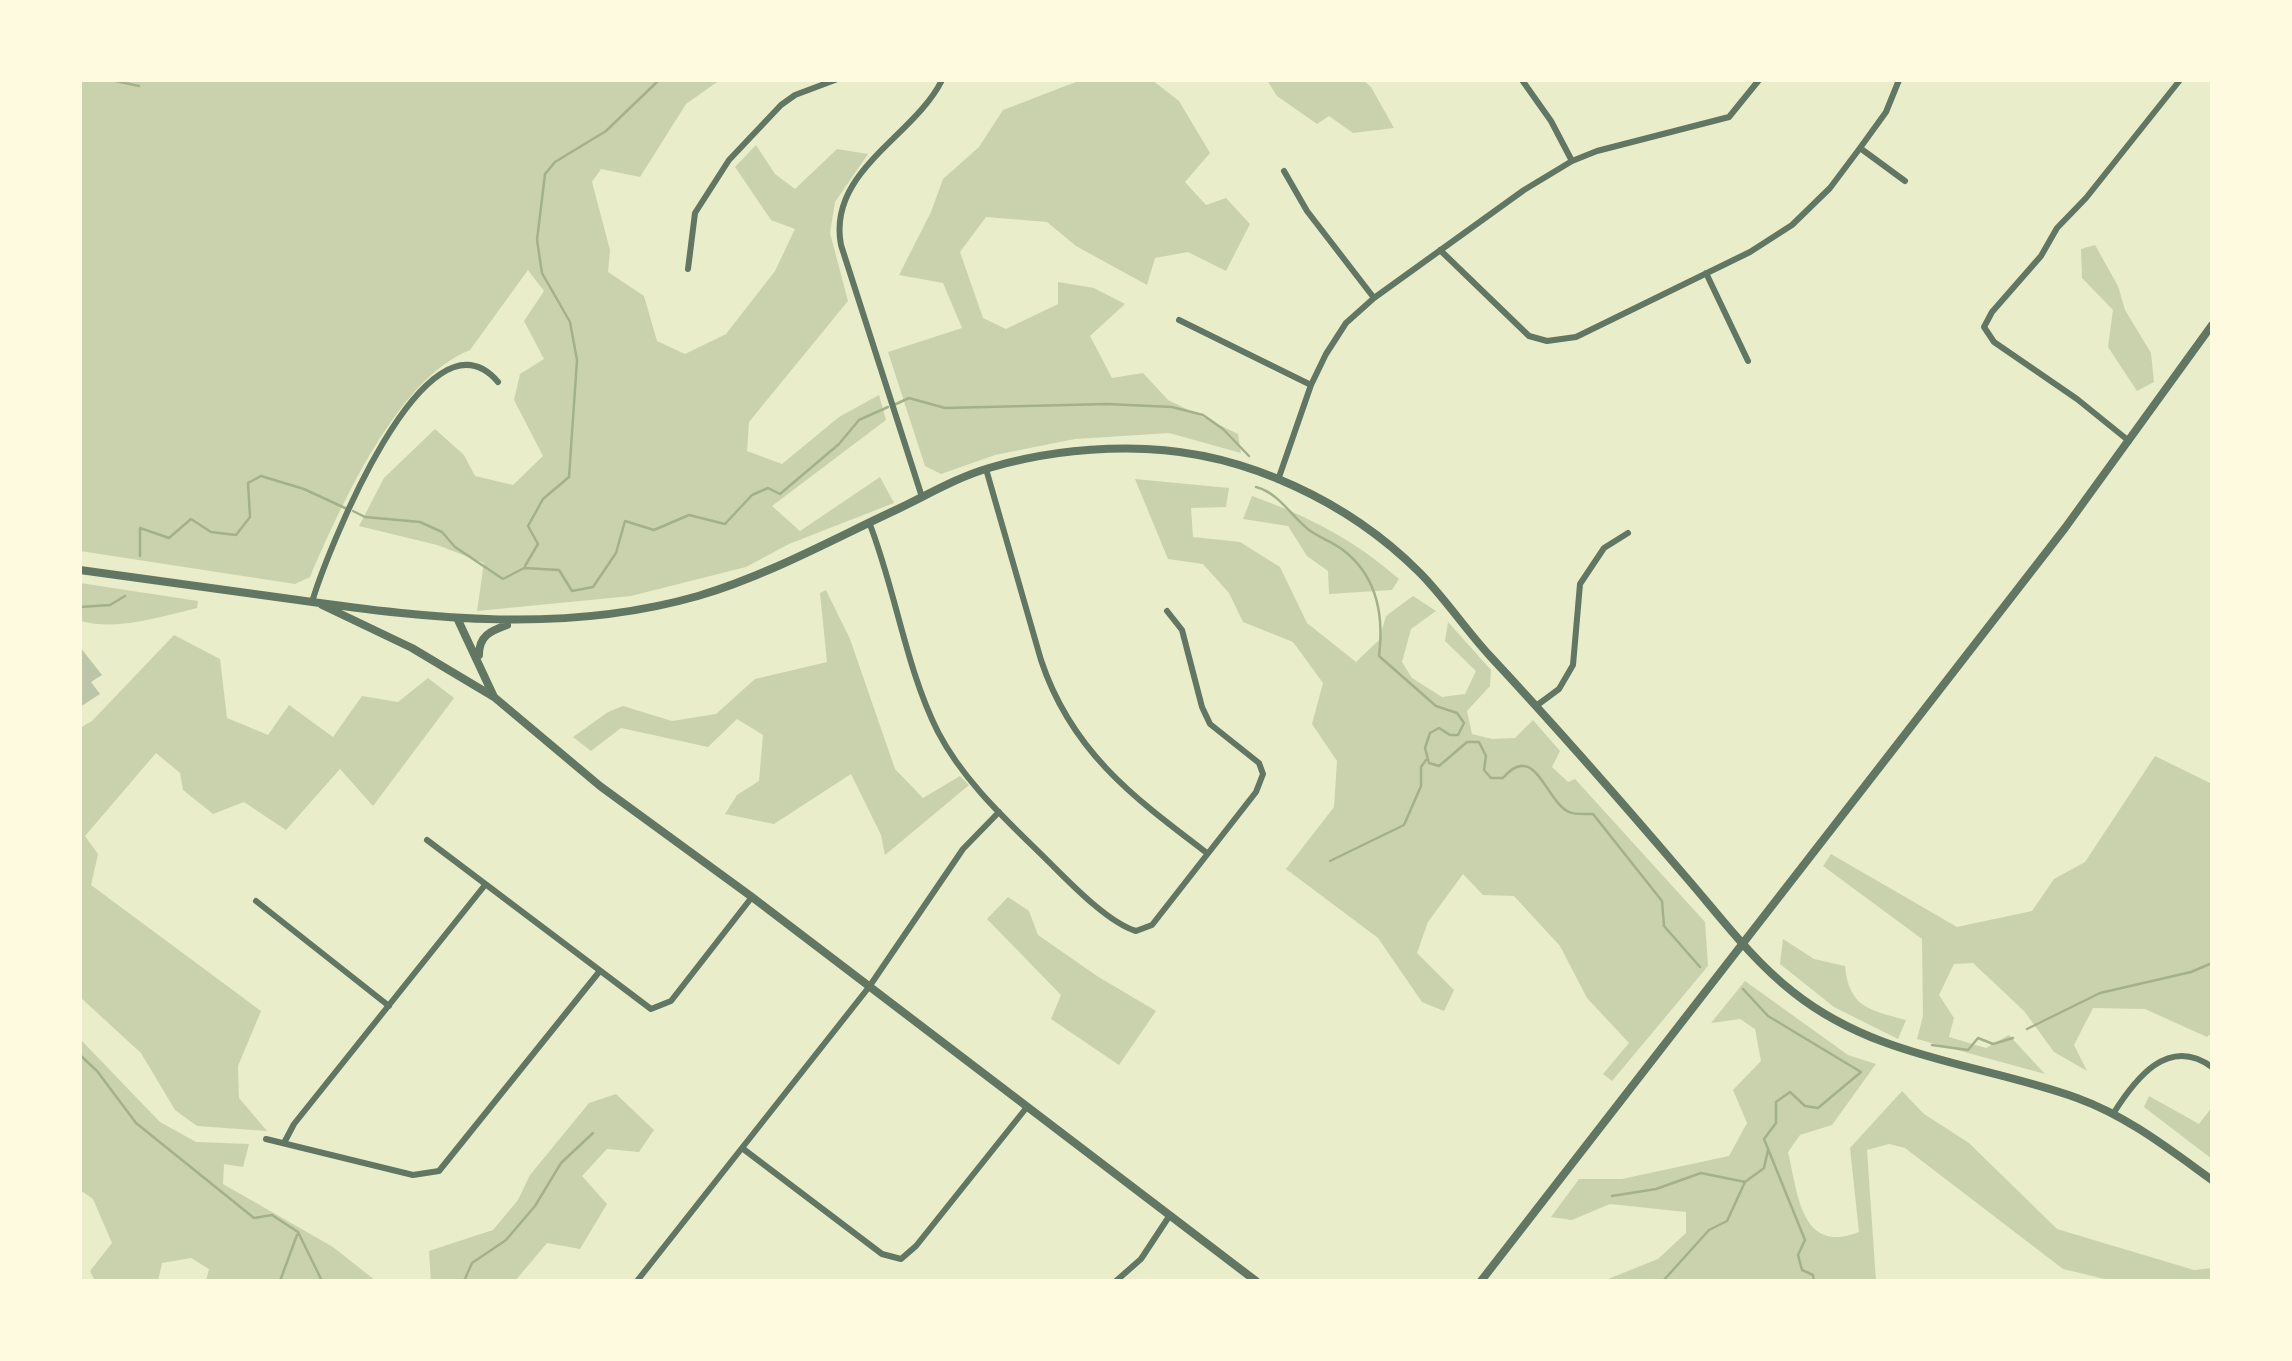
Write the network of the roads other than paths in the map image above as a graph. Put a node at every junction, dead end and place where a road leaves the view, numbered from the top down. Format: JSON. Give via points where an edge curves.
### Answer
{"nodes":[{"id":1,"x":835,"y":80,"type":"edge"},
{"id":2,"x":942,"y":80,"type":"edge"},
{"id":3,"x":1522,"y":80,"type":"edge"},
{"id":4,"x":1758,"y":80,"type":"edge"},
{"id":5,"x":1899,"y":80,"type":"edge"},
{"id":6,"x":2180,"y":80,"type":"edge"},
{"id":7,"x":1860,"y":148,"type":"junction"},
{"id":8,"x":1572,"y":161,"type":"junction"},
{"id":9,"x":1284,"y":171,"type":"dead end"},
{"id":10,"x":1905,"y":181,"type":"dead end"},
{"id":11,"x":1440,"y":249,"type":"junction"},
{"id":12,"x":688,"y":269,"type":"dead end"},
{"id":13,"x":1706,"y":273,"type":"junction"},
{"id":14,"x":1374,"y":298,"type":"junction"},
{"id":15,"x":1179,"y":320,"type":"dead end"},
{"id":16,"x":2212,"y":325,"type":"edge"},
{"id":17,"x":1748,"y":360,"type":"dead end"},
{"id":18,"x":498,"y":382,"type":"dead end"},
{"id":19,"x":1311,"y":385,"type":"junction"},
{"id":20,"x":2129,"y":440,"type":"junction"},
{"id":21,"x":986,"y":469,"type":"junction"},
{"id":22,"x":1278,"y":480,"type":"junction"},
{"id":23,"x":922,"y":497,"type":"junction"},
{"id":24,"x":869,"y":522,"type":"junction"},
{"id":25,"x":1628,"y":533,"type":"dead end"},
{"id":26,"x":80,"y":570,"type":"edge"},
{"id":27,"x":315,"y":603,"type":"junction"},
{"id":28,"x":1167,"y":611,"type":"dead end"},
{"id":29,"x":458,"y":620,"type":"junction"},
{"id":30,"x":517,"y":621,"type":"junction"},
{"id":31,"x":482,"y":670,"type":"junction"},
{"id":32,"x":494,"y":697,"type":"junction"},
{"id":33,"x":1536,"y":706,"type":"junction"},
{"id":34,"x":999,"y":812,"type":"junction"},
{"id":35,"x":427,"y":840,"type":"dead end"},
{"id":36,"x":1207,"y":852,"type":"junction"},
{"id":37,"x":485,"y":885,"type":"junction"},
{"id":38,"x":752,"y":897,"type":"junction"},
{"id":39,"x":256,"y":902,"type":"dead end"},
{"id":40,"x":1743,"y":944,"type":"junction"},
{"id":41,"x":599,"y":972,"type":"junction"},
{"id":42,"x":869,"y":987,"type":"junction"},
{"id":43,"x":389,"y":1006,"type":"junction"},
{"id":44,"x":2212,"y":1067,"type":"edge"},
{"id":45,"x":1027,"y":1106,"type":"junction"},
{"id":46,"x":2113,"y":1114,"type":"junction"},
{"id":47,"x":266,"y":1140,"type":"dead end"},
{"id":48,"x":284,"y":1143,"type":"junction"},
{"id":49,"x":742,"y":1148,"type":"junction"},
{"id":50,"x":2212,"y":1180,"type":"edge"},
{"id":51,"x":1170,"y":1215,"type":"junction"},
{"id":52,"x":637,"y":1281,"type":"edge"},
{"id":53,"x":1116,"y":1281,"type":"edge"},
{"id":54,"x":1256,"y":1281,"type":"edge"},
{"id":55,"x":1481,"y":1281,"type":"edge"}],
"edges":[{"from":1,"to":12,"type":"street","via":[[781,105],[729,160],[695,214]]},
{"from":2,"to":23,"type":"street","via":[[859,176],[839,220],[841,245]]},
{"from":3,"to":8,"type":"street"},
{"from":4,"to":8,"type":"street","via":[[1729,117]]},
{"from":5,"to":7,"type":"street"},
{"from":6,"to":20,"type":"street","via":[[1985,321],[1994,342]]},
{"from":7,"to":10,"type":"street"},
{"from":7,"to":13,"type":"street","via":[[1792,226]]},
{"from":8,"to":11,"type":"street"},
{"from":9,"to":14,"type":"street"},
{"from":11,"to":13,"type":"street","via":[[1519,329],[1548,341],[1576,338]]},
{"from":11,"to":14,"type":"street"},
{"from":13,"to":17,"type":"street"},
{"from":14,"to":19,"type":"street","via":[[1338,334]]},
{"from":15,"to":19,"type":"street"},
{"from":16,"to":20,"type":"street"},
{"from":18,"to":27,"type":"street","via":[[487,369],[454,366],[398,421],[357,488]]},
{"from":19,"to":22,"type":"street"},
{"from":20,"to":40,"type":"street"},
{"from":21,"to":22,"type":"street","via":[[1080,450],[1153,449]]},
{"from":21,"to":23,"type":"street"},
{"from":21,"to":36,"type":"street","via":[[1050,688],[1107,772]]},
{"from":22,"to":33,"type":"street","via":[[1360,523],[1413,566]]},
{"from":23,"to":24,"type":"street"},
{"from":24,"to":30,"type":"street","via":[[790,562],[696,597],[602,616]]},
{"from":24,"to":34,"type":"street","via":[[928,709],[950,752]]},
{"from":25,"to":33,"type":"street","via":[[1604,548],[1580,584],[1573,665],[1559,689]]},
{"from":26,"to":27,"type":"street"},
{"from":27,"to":29,"type":"street"},
{"from":27,"to":32,"type":"street","via":[[412,648]]},
{"from":28,"to":36,"type":"street","via":[[1182,630],[1210,724],[1259,763],[1263,774]]},
{"from":29,"to":30,"type":"street"},
{"from":29,"to":31,"type":"street"},
{"from":30,"to":31,"type":"street","via":[[482,638]]},
{"from":31,"to":32,"type":"street"},
{"from":32,"to":38,"type":"street","via":[[600,786]]},
{"from":33,"to":40,"type":"street"},
{"from":34,"to":36,"type":"street","via":[[1128,929],[1152,925]]},
{"from":34,"to":42,"type":"street","via":[[963,850]]},
{"from":35,"to":37,"type":"street"},
{"from":37,"to":41,"type":"street"},
{"from":37,"to":43,"type":"street"},
{"from":38,"to":41,"type":"street","via":[[671,1001],[656,1009]]},
{"from":38,"to":42,"type":"street"},
{"from":39,"to":43,"type":"street"},
{"from":40,"to":46,"type":"street","via":[[1811,1006],[1869,1038],[2076,1097]]},
{"from":40,"to":55,"type":"street"},
{"from":41,"to":48,"type":"street","via":[[439,1171],[413,1176]]},
{"from":42,"to":45,"type":"street"},
{"from":42,"to":49,"type":"street"},
{"from":43,"to":48,"type":"street"},
{"from":44,"to":46,"type":"street","via":[[2196,1058],[2154,1062]]},
{"from":45,"to":49,"type":"street","via":[[916,1246],[896,1260]]},
{"from":45,"to":51,"type":"street"},
{"from":46,"to":50,"type":"street"},
{"from":47,"to":48,"type":"street"},
{"from":49,"to":52,"type":"street"},
{"from":51,"to":53,"type":"street","via":[[1142,1259]]},
{"from":51,"to":54,"type":"street"}]}
